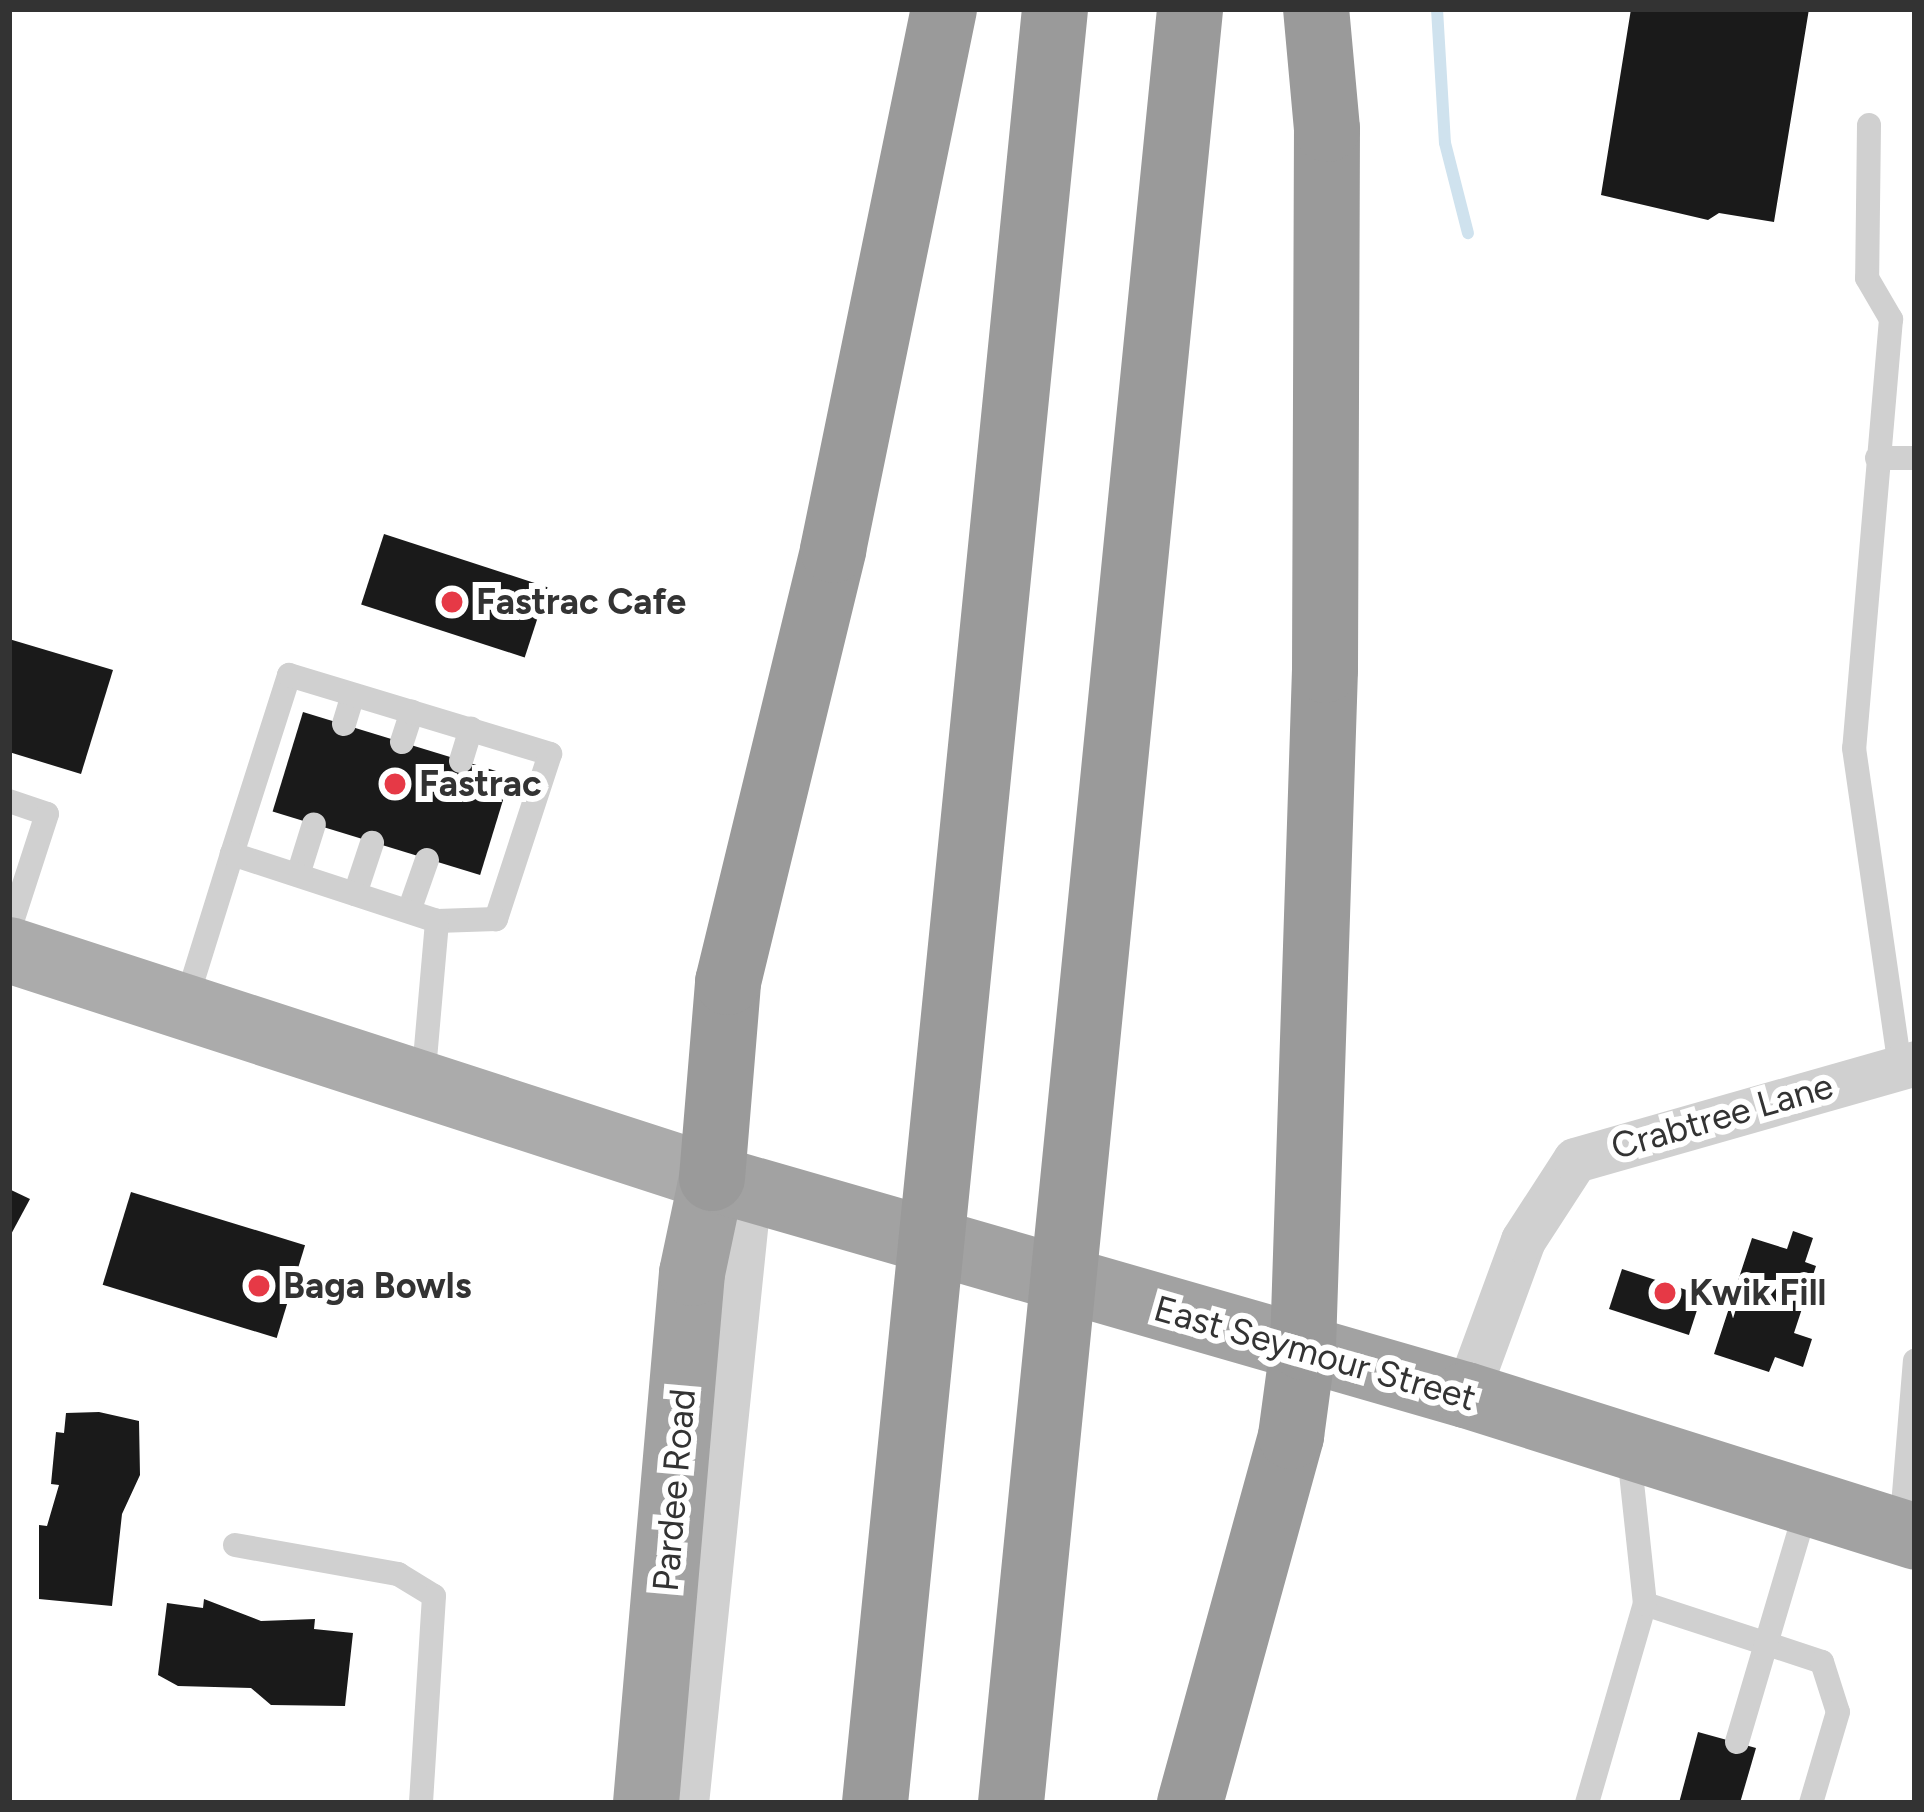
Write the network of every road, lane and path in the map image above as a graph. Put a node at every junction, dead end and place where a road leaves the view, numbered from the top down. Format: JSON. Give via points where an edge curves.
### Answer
{"nodes":[{"id":1,"x":944,"y":9,"type":"edge"},
{"id":2,"x":1055,"y":9,"type":"edge"},
{"id":3,"x":1190,"y":9,"type":"edge"},
{"id":4,"x":1316,"y":9,"type":"edge"},
{"id":5,"x":1869,"y":125,"type":"dead end"},
{"id":6,"x":1877,"y":458,"type":"junction"},
{"id":7,"x":1915,"y":458,"type":"edge"},
{"id":8,"x":353,"y":695,"type":"junction"},
{"id":9,"x":412,"y":712,"type":"junction"},
{"id":10,"x":344,"y":724,"type":"dead end"},
{"id":11,"x":470,"y":730,"type":"junction"},
{"id":12,"x":402,"y":742,"type":"dead end"},
{"id":13,"x":460,"y":761,"type":"dead end"},
{"id":14,"x":9,"y":802,"type":"edge"},
{"id":15,"x":314,"y":824,"type":"dead end"},
{"id":16,"x":372,"y":843,"type":"dead end"},
{"id":17,"x":232,"y":854,"type":"junction"},
{"id":18,"x":427,"y":860,"type":"dead end"},
{"id":19,"x":298,"y":875,"type":"junction"},
{"id":20,"x":355,"y":894,"type":"junction"},
{"id":21,"x":410,"y":911,"type":"junction"},
{"id":22,"x":437,"y":921,"type":"junction"},
{"id":23,"x":9,"y":931,"type":"edge"},
{"id":24,"x":9,"y":950,"type":"edge"},
{"id":25,"x":184,"y":1007,"type":"junction"},
{"id":26,"x":1908,"y":1065,"type":"edge"},
{"id":27,"x":423,"y":1085,"type":"junction"},
{"id":28,"x":727,"y":1184,"type":"junction"},
{"id":29,"x":1303,"y":1347,"type":"junction"},
{"id":30,"x":1915,"y":1361,"type":"edge"},
{"id":31,"x":1466,"y":1395,"type":"junction"},
{"id":32,"x":1628,"y":1446,"type":"junction"},
{"id":33,"x":1808,"y":1503,"type":"junction"},
{"id":34,"x":1908,"y":1535,"type":"edge"},
{"id":35,"x":235,"y":1545,"type":"dead end"},
{"id":36,"x":1645,"y":1604,"type":"junction"},
{"id":37,"x":1766,"y":1641,"type":"junction"},
{"id":38,"x":1736,"y":1742,"type":"dead end"},
{"id":39,"x":421,"y":1803,"type":"edge"},
{"id":40,"x":646,"y":1803,"type":"edge"},
{"id":41,"x":680,"y":1803,"type":"edge"},
{"id":42,"x":875,"y":1803,"type":"edge"},
{"id":43,"x":1011,"y":1803,"type":"edge"},
{"id":44,"x":1190,"y":1803,"type":"edge"},
{"id":45,"x":1587,"y":1803,"type":"edge"},
{"id":46,"x":1811,"y":1803,"type":"edge"}],
"edges":[{"from":1,"to":28,"type":"highway","via":[[833,550],[728,982]]},
{"from":2,"to":42,"type":"highway"},
{"from":3,"to":43,"type":"highway"},
{"from":4,"to":29,"type":"highway","via":[[1327,129],[1325,670]]},
{"from":5,"to":6,"type":"lane","via":[[1867,278],[1891,319]]},
{"from":6,"to":7,"type":"lane"},
{"from":6,"to":26,"type":"lane","via":[[1854,748]]},
{"from":8,"to":9,"type":"lane"},
{"from":8,"to":10,"type":"lane"},
{"from":8,"to":17,"type":"lane","via":[[290,675]]},
{"from":9,"to":11,"type":"lane"},
{"from":9,"to":12,"type":"lane"},
{"from":11,"to":13,"type":"lane"},
{"from":11,"to":22,"type":"lane","via":[[550,754],[496,919]]},
{"from":14,"to":23,"type":"lane","via":[[46,814]]},
{"from":15,"to":19,"type":"lane"},
{"from":16,"to":20,"type":"lane"},
{"from":17,"to":19,"type":"lane"},
{"from":17,"to":25,"type":"lane"},
{"from":18,"to":21,"type":"lane"},
{"from":19,"to":20,"type":"lane"},
{"from":20,"to":21,"type":"lane"},
{"from":21,"to":22,"type":"lane"},
{"from":22,"to":27,"type":"lane"},
{"from":24,"to":25,"type":"main road"},
{"from":25,"to":27,"type":"main road"},
{"from":26,"to":31,"type":"street","name":"Crabtree Lane","via":[[1575,1160],[1523,1240]]},
{"from":27,"to":28,"type":"main road"},
{"from":28,"to":29,"type":"highway","name":"East Seymour Street"},
{"from":28,"to":40,"type":"highway","name":"Pardee Road","via":[[692,1273]]},
{"from":28,"to":41,"type":"street","name":"Pardee Road"},
{"from":29,"to":31,"type":"highway","name":"East Seymour Street"},
{"from":29,"to":44,"type":"highway","via":[[1292,1436]]},
{"from":30,"to":34,"type":"lane"},
{"from":31,"to":32,"type":"highway","name":"East Seymour Street"},
{"from":32,"to":33,"type":"highway","name":"East Seymour Street"},
{"from":32,"to":36,"type":"lane"},
{"from":33,"to":34,"type":"highway","name":"East Seymour Street"},
{"from":33,"to":37,"type":"lane"},
{"from":35,"to":39,"type":"lane","via":[[398,1574],[434,1596]]},
{"from":36,"to":37,"type":"lane"},
{"from":36,"to":45,"type":"lane"},
{"from":37,"to":38,"type":"lane"},
{"from":37,"to":46,"type":"lane","via":[[1822,1662],[1838,1712]]}]}
